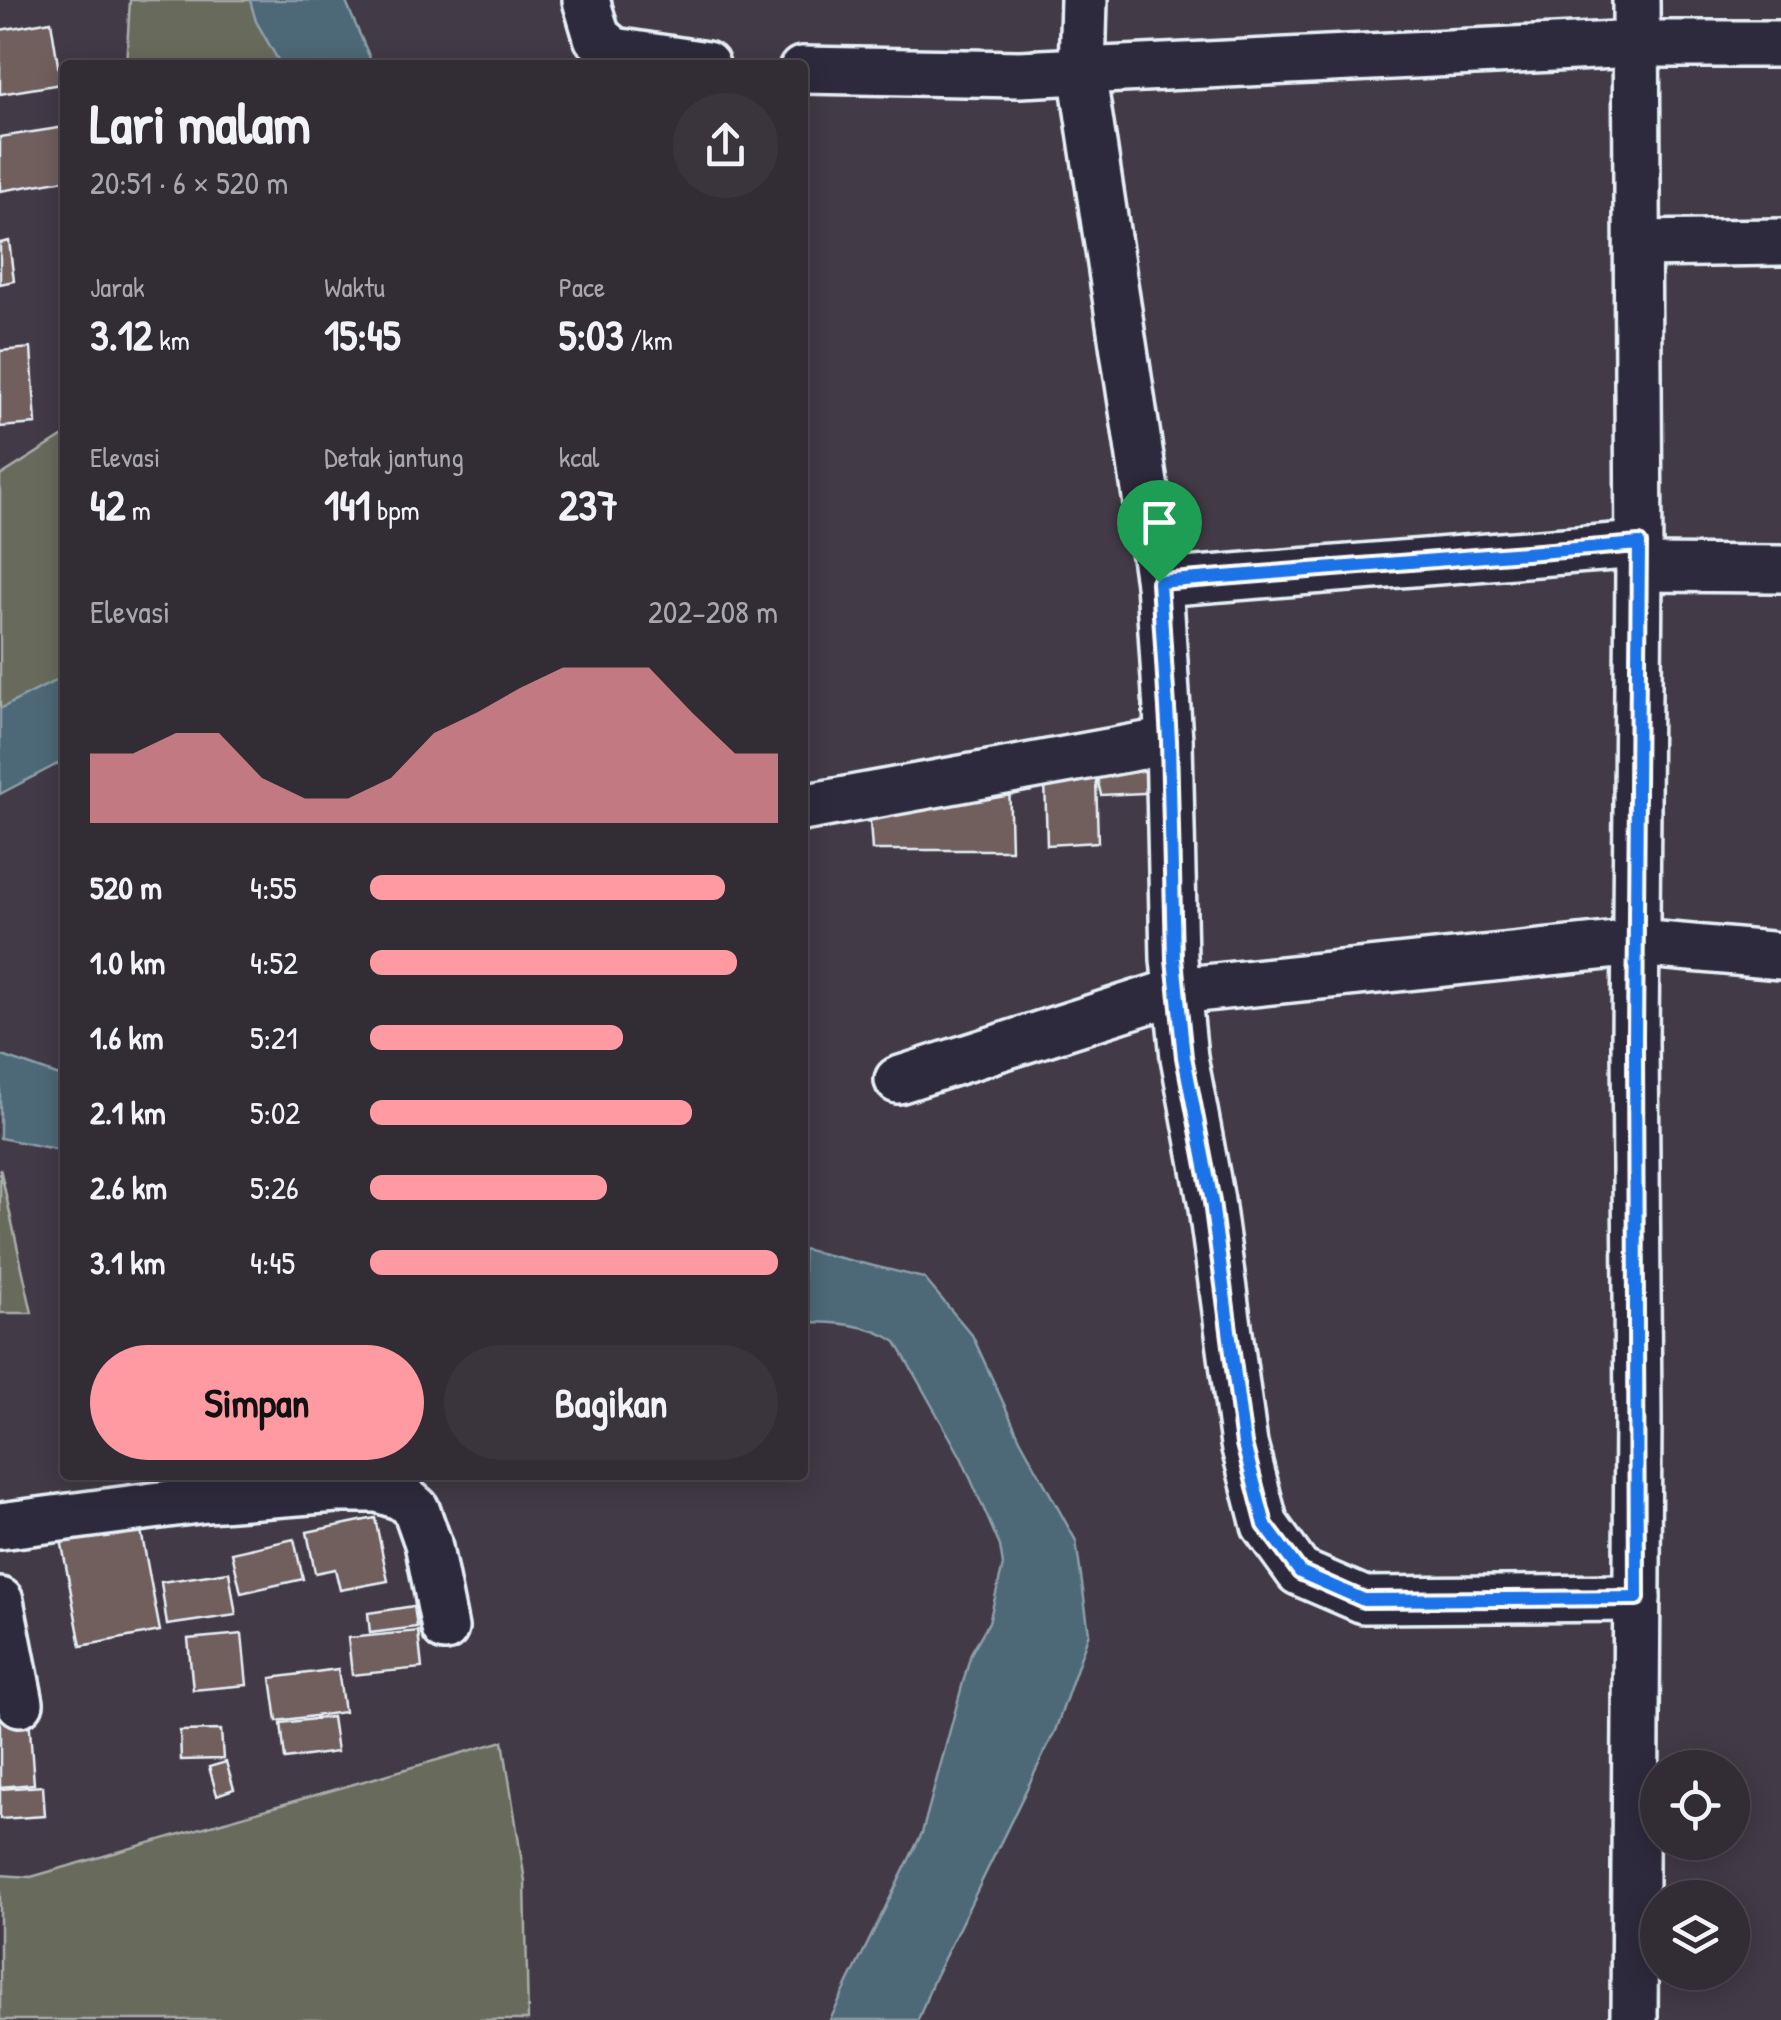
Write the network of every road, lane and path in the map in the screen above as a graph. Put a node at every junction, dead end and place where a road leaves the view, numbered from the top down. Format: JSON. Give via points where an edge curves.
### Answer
{"nodes":[{"id":1,"x":586,"y":0,"type":"edge"},
{"id":2,"x":1084,"y":0,"type":"edge"},
{"id":3,"x":1636,"y":0,"type":"edge"},
{"id":4,"x":1637,"y":44,"type":"junction"},
{"id":5,"x":1781,"y":44,"type":"edge"},
{"id":6,"x":673,"y":60,"type":"edge"},
{"id":7,"x":808,"y":70,"type":"edge"},
{"id":8,"x":1082,"y":72,"type":"junction"},
{"id":9,"x":1781,"y":242,"type":"edge"},
{"id":10,"x":1638,"y":244,"type":"junction"},
{"id":11,"x":1639,"y":556,"type":"junction"},
{"id":12,"x":1781,"y":569,"type":"edge"},
{"id":13,"x":1159,"y":582,"type":"junction"},
{"id":14,"x":1169,"y":740,"type":"junction"},
{"id":15,"x":808,"y":807,"type":"edge"},
{"id":16,"x":1636,"y":943,"type":"junction"},
{"id":17,"x":1781,"y":956,"type":"edge"},
{"id":18,"x":1177,"y":991,"type":"junction"},
{"id":19,"x":898,"y":1080,"type":"dead end"},
{"id":20,"x":0,"y":1526,"type":"edge"},
{"id":21,"x":1637,"y":1598,"type":"junction"},
{"id":22,"x":0,"y":1601,"type":"edge"},
{"id":23,"x":445,"y":1628,"type":"dead end"},
{"id":24,"x":20,"y":1704,"type":"dead end"},
{"id":25,"x":1634,"y":2020,"type":"edge"}],
"edges":[{"from":1,"to":6,"type":"street","via":[[597,38],[614,51]]},
{"from":2,"to":8,"type":"street"},
{"from":3,"to":4,"type":"street"},
{"from":4,"to":5,"type":"street"},
{"from":4,"to":8,"type":"street"},
{"from":4,"to":10,"type":"street"},
{"from":7,"to":8,"type":"street"},
{"from":8,"to":13,"type":"street"},
{"from":9,"to":10,"type":"street"},
{"from":10,"to":11,"type":"street"},
{"from":11,"to":12,"type":"street"},
{"from":11,"to":13,"type":"street"},
{"from":11,"to":16,"type":"street"},
{"from":13,"to":14,"type":"street"},
{"from":14,"to":15,"type":"street"},
{"from":14,"to":18,"type":"street"},
{"from":16,"to":17,"type":"street"},
{"from":16,"to":18,"type":"street"},
{"from":16,"to":21,"type":"street"},
{"from":18,"to":19,"type":"street"},
{"from":18,"to":21,"type":"street","via":[[1244,1444],[1265,1525],[1300,1572],[1364,1600]]},
{"from":20,"to":23,"type":"street","via":[[206,1499],[378,1489],[416,1509]]},
{"from":21,"to":25,"type":"street"},
{"from":22,"to":24,"type":"street"}]}
